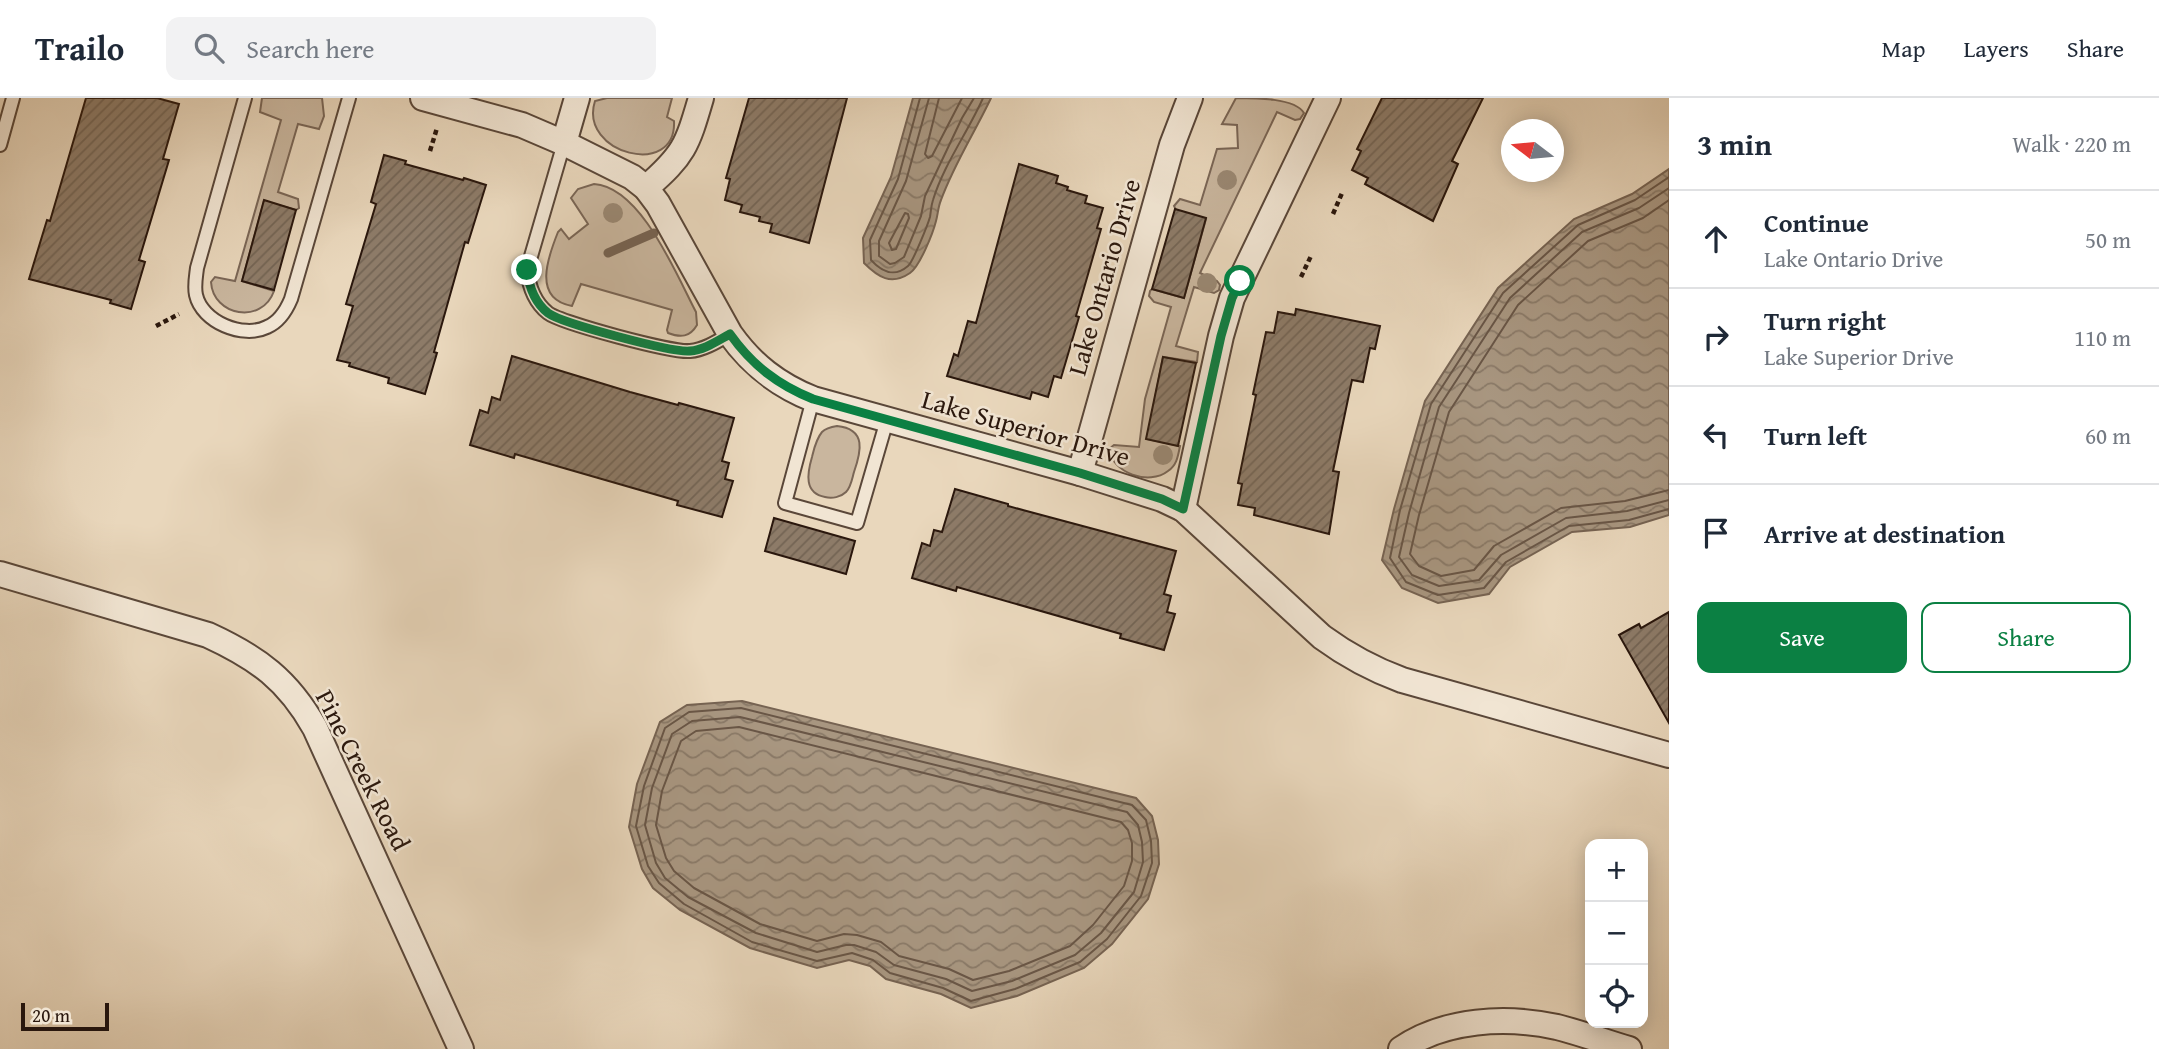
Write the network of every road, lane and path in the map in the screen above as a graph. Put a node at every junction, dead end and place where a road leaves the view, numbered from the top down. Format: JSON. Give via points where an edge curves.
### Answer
{"nodes":[{"id":1,"x":13,"y":98,"type":"edge"},
{"id":2,"x":245,"y":98,"type":"edge"},
{"id":3,"x":349,"y":98,"type":"edge"},
{"id":4,"x":423,"y":98,"type":"edge"},
{"id":5,"x":577,"y":98,"type":"edge"},
{"id":6,"x":701,"y":98,"type":"edge"},
{"id":7,"x":1190,"y":98,"type":"edge"},
{"id":8,"x":1328,"y":98,"type":"edge"},
{"id":9,"x":437,"y":127,"type":"dead end"},
{"id":10,"x":564,"y":143,"type":"junction"},
{"id":11,"x":0,"y":145,"type":"edge"},
{"id":12,"x":430,"y":151,"type":"dead end"},
{"id":13,"x":646,"y":188,"type":"junction"},
{"id":14,"x":1342,"y":193,"type":"dead end"},
{"id":15,"x":1333,"y":214,"type":"dead end"},
{"id":16,"x":1311,"y":256,"type":"dead end"},
{"id":17,"x":1301,"y":277,"type":"dead end"},
{"id":18,"x":179,"y":314,"type":"dead end"},
{"id":19,"x":156,"y":326,"type":"dead end"},
{"id":20,"x":730,"y":334,"type":"junction"},
{"id":21,"x":813,"y":399,"type":"junction"},
{"id":22,"x":887,"y":420,"type":"junction"},
{"id":23,"x":1080,"y":473,"type":"junction"},
{"id":24,"x":1183,"y":509,"type":"junction"},
{"id":25,"x":0,"y":574,"type":"edge"},
{"id":26,"x":1669,"y":755,"type":"edge"},
{"id":27,"x":461,"y":1049,"type":"edge"},
{"id":28,"x":1401,"y":1049,"type":"edge"},
{"id":29,"x":1629,"y":1049,"type":"edge"}],
"edges":[{"from":1,"to":11,"type":"lane"},
{"from":2,"to":3,"type":"lane","via":[[195,284],[196,296],[208,316],[246,331],[266,328],[285,313]]},
{"from":4,"to":10,"type":"street","name":"Lake Superior Drive","via":[[522,125]]},
{"from":5,"to":10,"type":"street"},
{"from":6,"to":13,"type":"street","via":[[683,150]]},
{"from":7,"to":23,"type":"street","name":"Lake Ontario Drive","via":[[1172,145]]},
{"from":8,"to":24,"type":"street","via":[[1232,298]]},
{"from":9,"to":12,"type":"path"},
{"from":10,"to":13,"type":"street","name":"Lake Superior Drive"},
{"from":10,"to":20,"type":"lane","via":[[527,270],[529,288],[538,302],[549,314],[566,321],[672,351],[698,349]]},
{"from":13,"to":20,"type":"street","name":"Lake Superior Drive"},
{"from":14,"to":15,"type":"path"},
{"from":16,"to":17,"type":"path"},
{"from":18,"to":19,"type":"path"},
{"from":20,"to":21,"type":"street","name":"Lake Superior Drive","via":[[767,374]]},
{"from":21,"to":22,"type":"street","name":"Lake Superior Drive"},
{"from":21,"to":22,"type":"lane","via":[[785,503],[857,523]]},
{"from":22,"to":23,"type":"street","name":"Lake Superior Drive"},
{"from":23,"to":24,"type":"street","name":"Lake Superior Drive"},
{"from":24,"to":26,"type":"street","name":"Lake Superior Drive","via":[[1322,638],[1372,669]]},
{"from":25,"to":27,"type":"street","name":"Pine Creek Road","via":[[208,635],[239,649],[284,684],[315,728]]},
{"from":28,"to":29,"type":"street","via":[[1437,1031],[1471,1023],[1528,1022]]}]}
